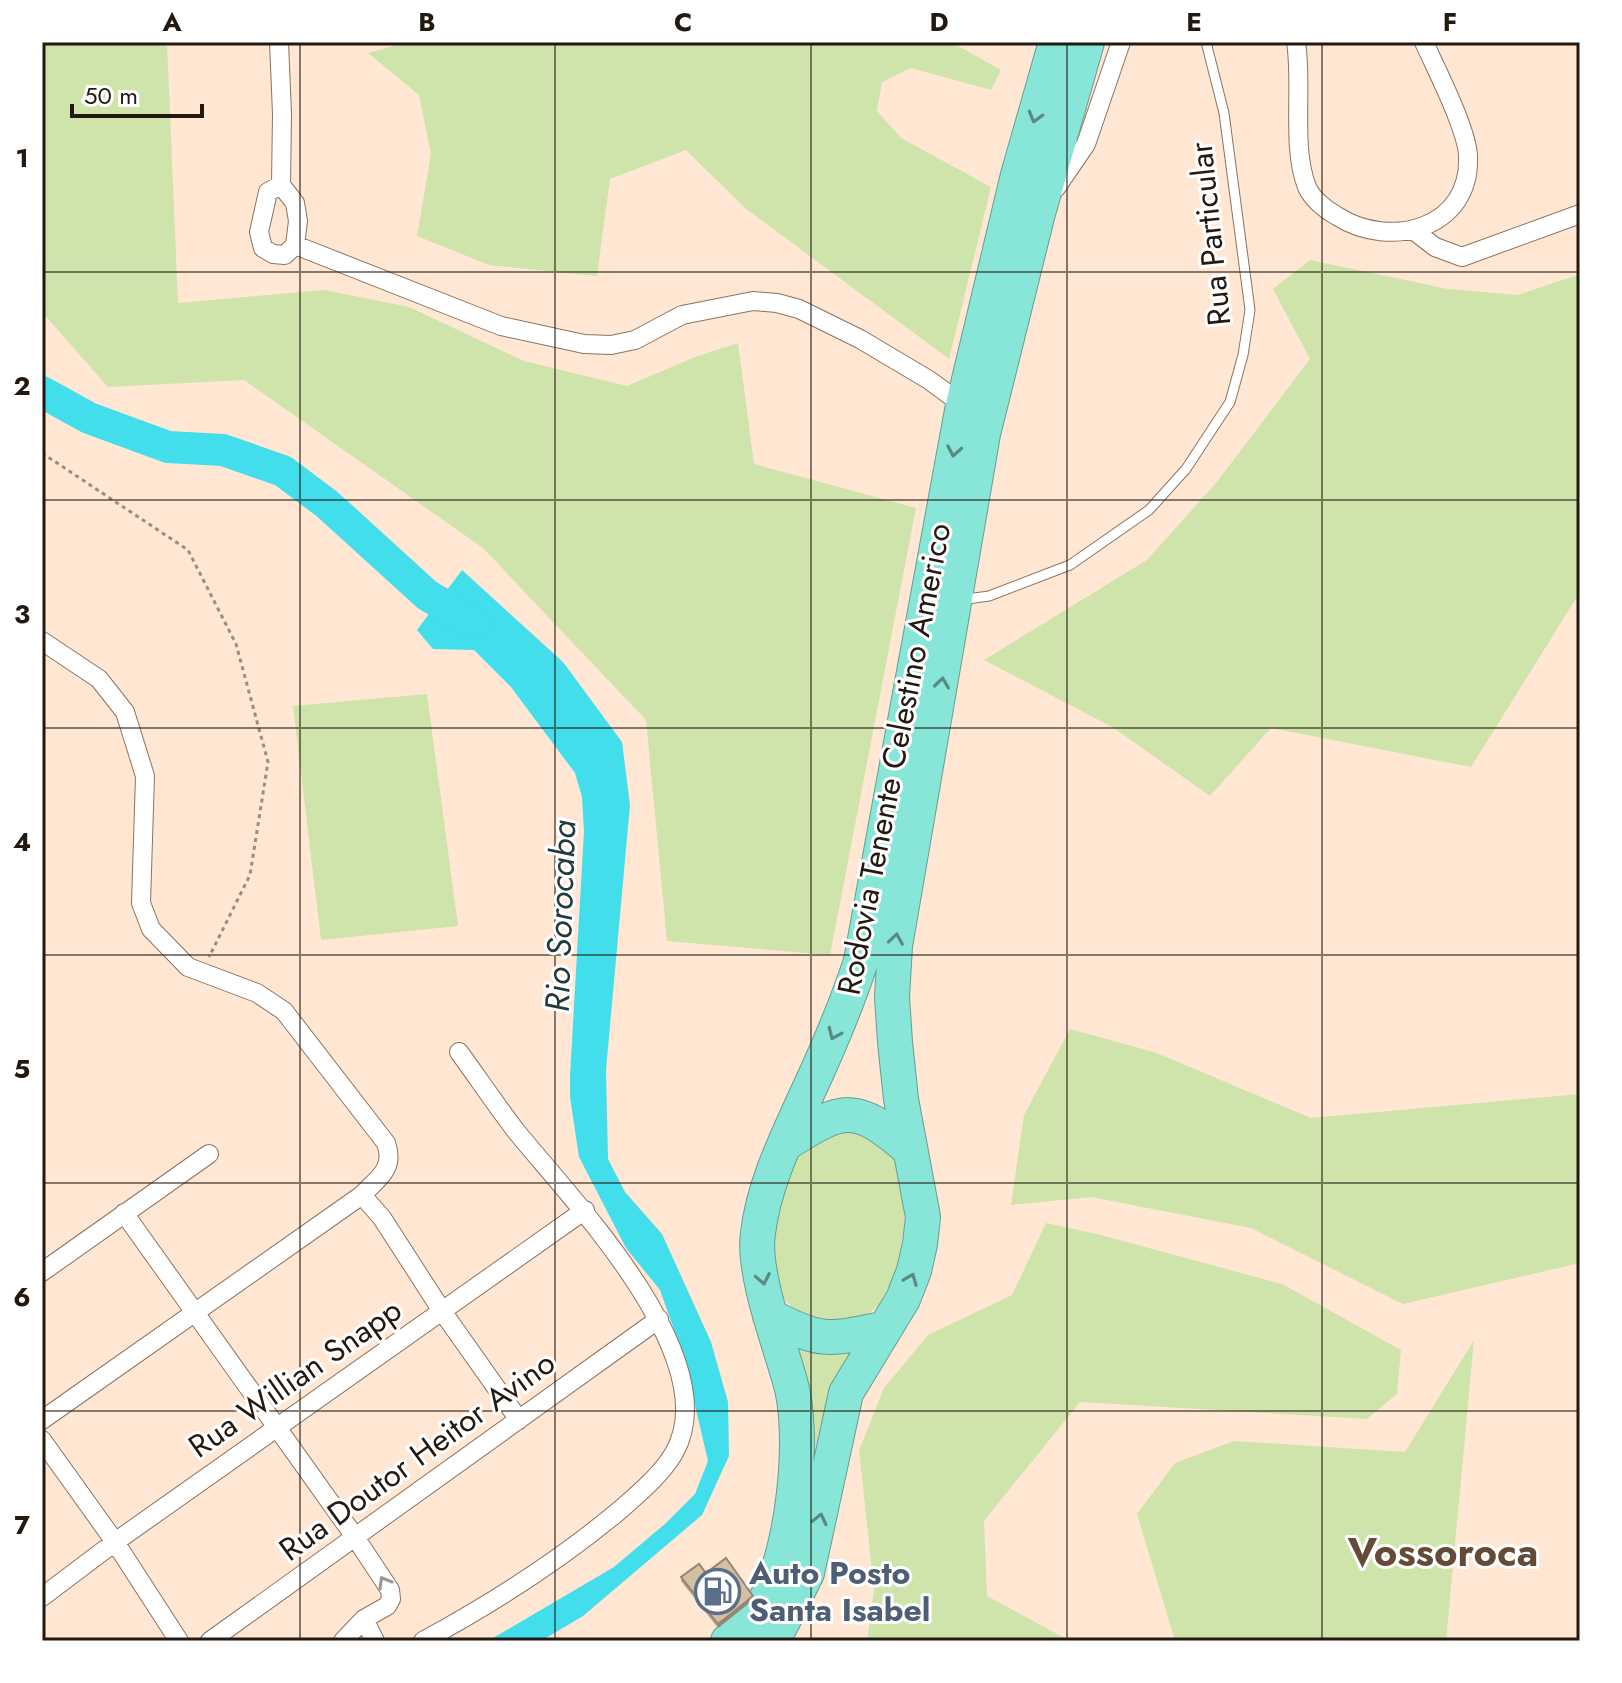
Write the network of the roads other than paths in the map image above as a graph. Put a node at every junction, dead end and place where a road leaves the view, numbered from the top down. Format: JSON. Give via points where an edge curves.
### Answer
{"nodes":[{"id":1,"x":279,"y":42,"type":"edge"},
{"id":2,"x":1056,"y":42,"type":"edge"},
{"id":3,"x":1087,"y":42,"type":"edge"},
{"id":4,"x":1121,"y":42,"type":"edge"},
{"id":5,"x":1206,"y":42,"type":"edge"},
{"id":6,"x":1296,"y":42,"type":"edge"},
{"id":7,"x":1424,"y":42,"type":"edge"},
{"id":8,"x":281,"y":185,"type":"junction"},
{"id":9,"x":1038,"y":213,"type":"junction"},
{"id":10,"x":1580,"y":214,"type":"edge"},
{"id":11,"x":1413,"y":230,"type":"junction"},
{"id":12,"x":295,"y":245,"type":"junction"},
{"id":13,"x":963,"y":405,"type":"junction"},
{"id":14,"x":953,"y":601,"type":"junction"},
{"id":15,"x":42,"y":641,"type":"edge"},
{"id":16,"x":459,"y":1052,"type":"dead end"},
{"id":17,"x":785,"y":1144,"type":"junction"},
{"id":18,"x":910,"y":1150,"type":"junction"},
{"id":19,"x":209,"y":1154,"type":"dead end"},
{"id":20,"x":362,"y":1195,"type":"junction"},
{"id":21,"x":585,"y":1210,"type":"junction"},
{"id":22,"x":124,"y":1213,"type":"junction"},
{"id":23,"x":42,"y":1272,"type":"edge"},
{"id":24,"x":442,"y":1311,"type":"junction"},
{"id":25,"x":196,"y":1312,"type":"junction"},
{"id":26,"x":770,"y":1316,"type":"junction"},
{"id":27,"x":659,"y":1319,"type":"junction"},
{"id":28,"x":883,"y":1329,"type":"junction"},
{"id":29,"x":42,"y":1420,"type":"edge"},
{"id":30,"x":519,"y":1420,"type":"junction"},
{"id":31,"x":277,"y":1428,"type":"junction"},
{"id":32,"x":42,"y":1440,"type":"edge"},
{"id":33,"x":355,"y":1537,"type":"junction"},
{"id":34,"x":115,"y":1542,"type":"junction"},
{"id":35,"x":42,"y":1597,"type":"edge"},
{"id":36,"x":364,"y":1619,"type":"junction"},
{"id":37,"x":179,"y":1641,"type":"edge"},
{"id":38,"x":210,"y":1641,"type":"edge"},
{"id":39,"x":343,"y":1641,"type":"edge"},
{"id":40,"x":375,"y":1641,"type":"edge"},
{"id":41,"x":423,"y":1641,"type":"edge"},
{"id":42,"x":728,"y":1641,"type":"edge"},
{"id":43,"x":769,"y":1641,"type":"edge"}],
"edges":[{"from":1,"to":8,"type":"street"},
{"from":2,"to":13,"type":"highway","name":"Rodovia Tenente Celestino Americo","one_way":true},
{"from":3,"to":9,"type":"highway","name":"Rodovia Tenente Celestino Americo"},
{"from":4,"to":9,"type":"street","via":[[1086,144]]},
{"from":5,"to":14,"type":"lane","name":"Rua Particular","via":[[1224,113],[1250,310],[1230,402],[1186,469],[1149,510],[1070,565],[989,596]]},
{"from":6,"to":11,"type":"street","via":[[1300,151],[1308,188],[1325,209],[1354,227]]},
{"from":7,"to":11,"type":"street","via":[[1468,153],[1466,181],[1450,211]]},
{"from":8,"to":12,"type":"street","via":[[295,203]]},
{"from":8,"to":12,"type":"street","via":[[268,192],[259,232],[263,248],[273,254],[285,255]]},
{"from":9,"to":14,"type":"highway","name":"Rodovia Tenente Celestino Americo","via":[[983,434]]},
{"from":10,"to":11,"type":"street","via":[[1462,257],[1435,247]]},
{"from":12,"to":13,"type":"street","via":[[501,326],[584,344],[635,340],[682,315],[753,301],[777,303],[860,339]]},
{"from":13,"to":17,"type":"highway","name":"Rodovia Tenente Celestino Americo","one_way":true,"via":[[861,961]]},
{"from":18,"to":14,"type":"highway","name":"Rodovia Tenente Celestino Americo","one_way":true,"via":[[895,1042],[895,946]]},
{"from":15,"to":20,"type":"street","via":[[99,679],[125,712],[145,776],[141,903],[151,929],[188,967],[257,993],[284,1011],[386,1143],[389,1166]]},
{"from":16,"to":21,"type":"street","via":[[516,1130]]},
{"from":17,"to":18,"type":"highway","via":[[821,1121],[844,1115],[881,1125]]},
{"from":17,"to":26,"type":"highway","name":"Rodovia Tenente Celestino Americo","one_way":true,"via":[[762,1202],[757,1238]]},
{"from":28,"to":18,"type":"highway","name":"Rodovia Tenente Celestino Americo","one_way":true,"via":[[903,1299],[920,1244],[923,1217]]},
{"from":19,"to":22,"type":"street"},
{"from":20,"to":24,"type":"street"},
{"from":20,"to":25,"type":"street"},
{"from":21,"to":24,"type":"street","name":"Rua Willian Snapp"},
{"from":21,"to":27,"type":"street"},
{"from":22,"to":23,"type":"street"},
{"from":22,"to":25,"type":"street"},
{"from":24,"to":30,"type":"street"},
{"from":24,"to":31,"type":"street","name":"Rua Willian Snapp"},
{"from":25,"to":29,"type":"street"},
{"from":25,"to":31,"type":"street"},
{"from":26,"to":28,"type":"highway","via":[[822,1339]]},
{"from":26,"to":42,"type":"highway","name":"Rodovia Tenente Celestino Americo","via":[[791,1385],[796,1429],[787,1537],[764,1604]]},
{"from":27,"to":30,"type":"street","name":"Rua Doutor Heitor Avino"},
{"from":27,"to":41,"type":"street","via":[[684,1406],[674,1452],[646,1488],[583,1541]]},
{"from":43,"to":28,"type":"highway","name":"Rodovia Tenente Celestino Americo","one_way":true,"via":[[807,1573],[846,1393]]},
{"from":30,"to":33,"type":"street","name":"Rua Doutor Heitor Avino"},
{"from":31,"to":33,"type":"street"},
{"from":31,"to":34,"type":"street","name":"Rua Willian Snapp"},
{"from":32,"to":34,"type":"street"},
{"from":36,"to":33,"type":"street","one_way":true,"via":[[391,1599]]},
{"from":33,"to":38,"type":"street","name":"Rua Doutor Heitor Avino"},
{"from":34,"to":35,"type":"street","name":"Rua Willian Snapp"},
{"from":34,"to":37,"type":"street"},
{"from":36,"to":39,"type":"street"},
{"from":36,"to":40,"type":"street"}]}
